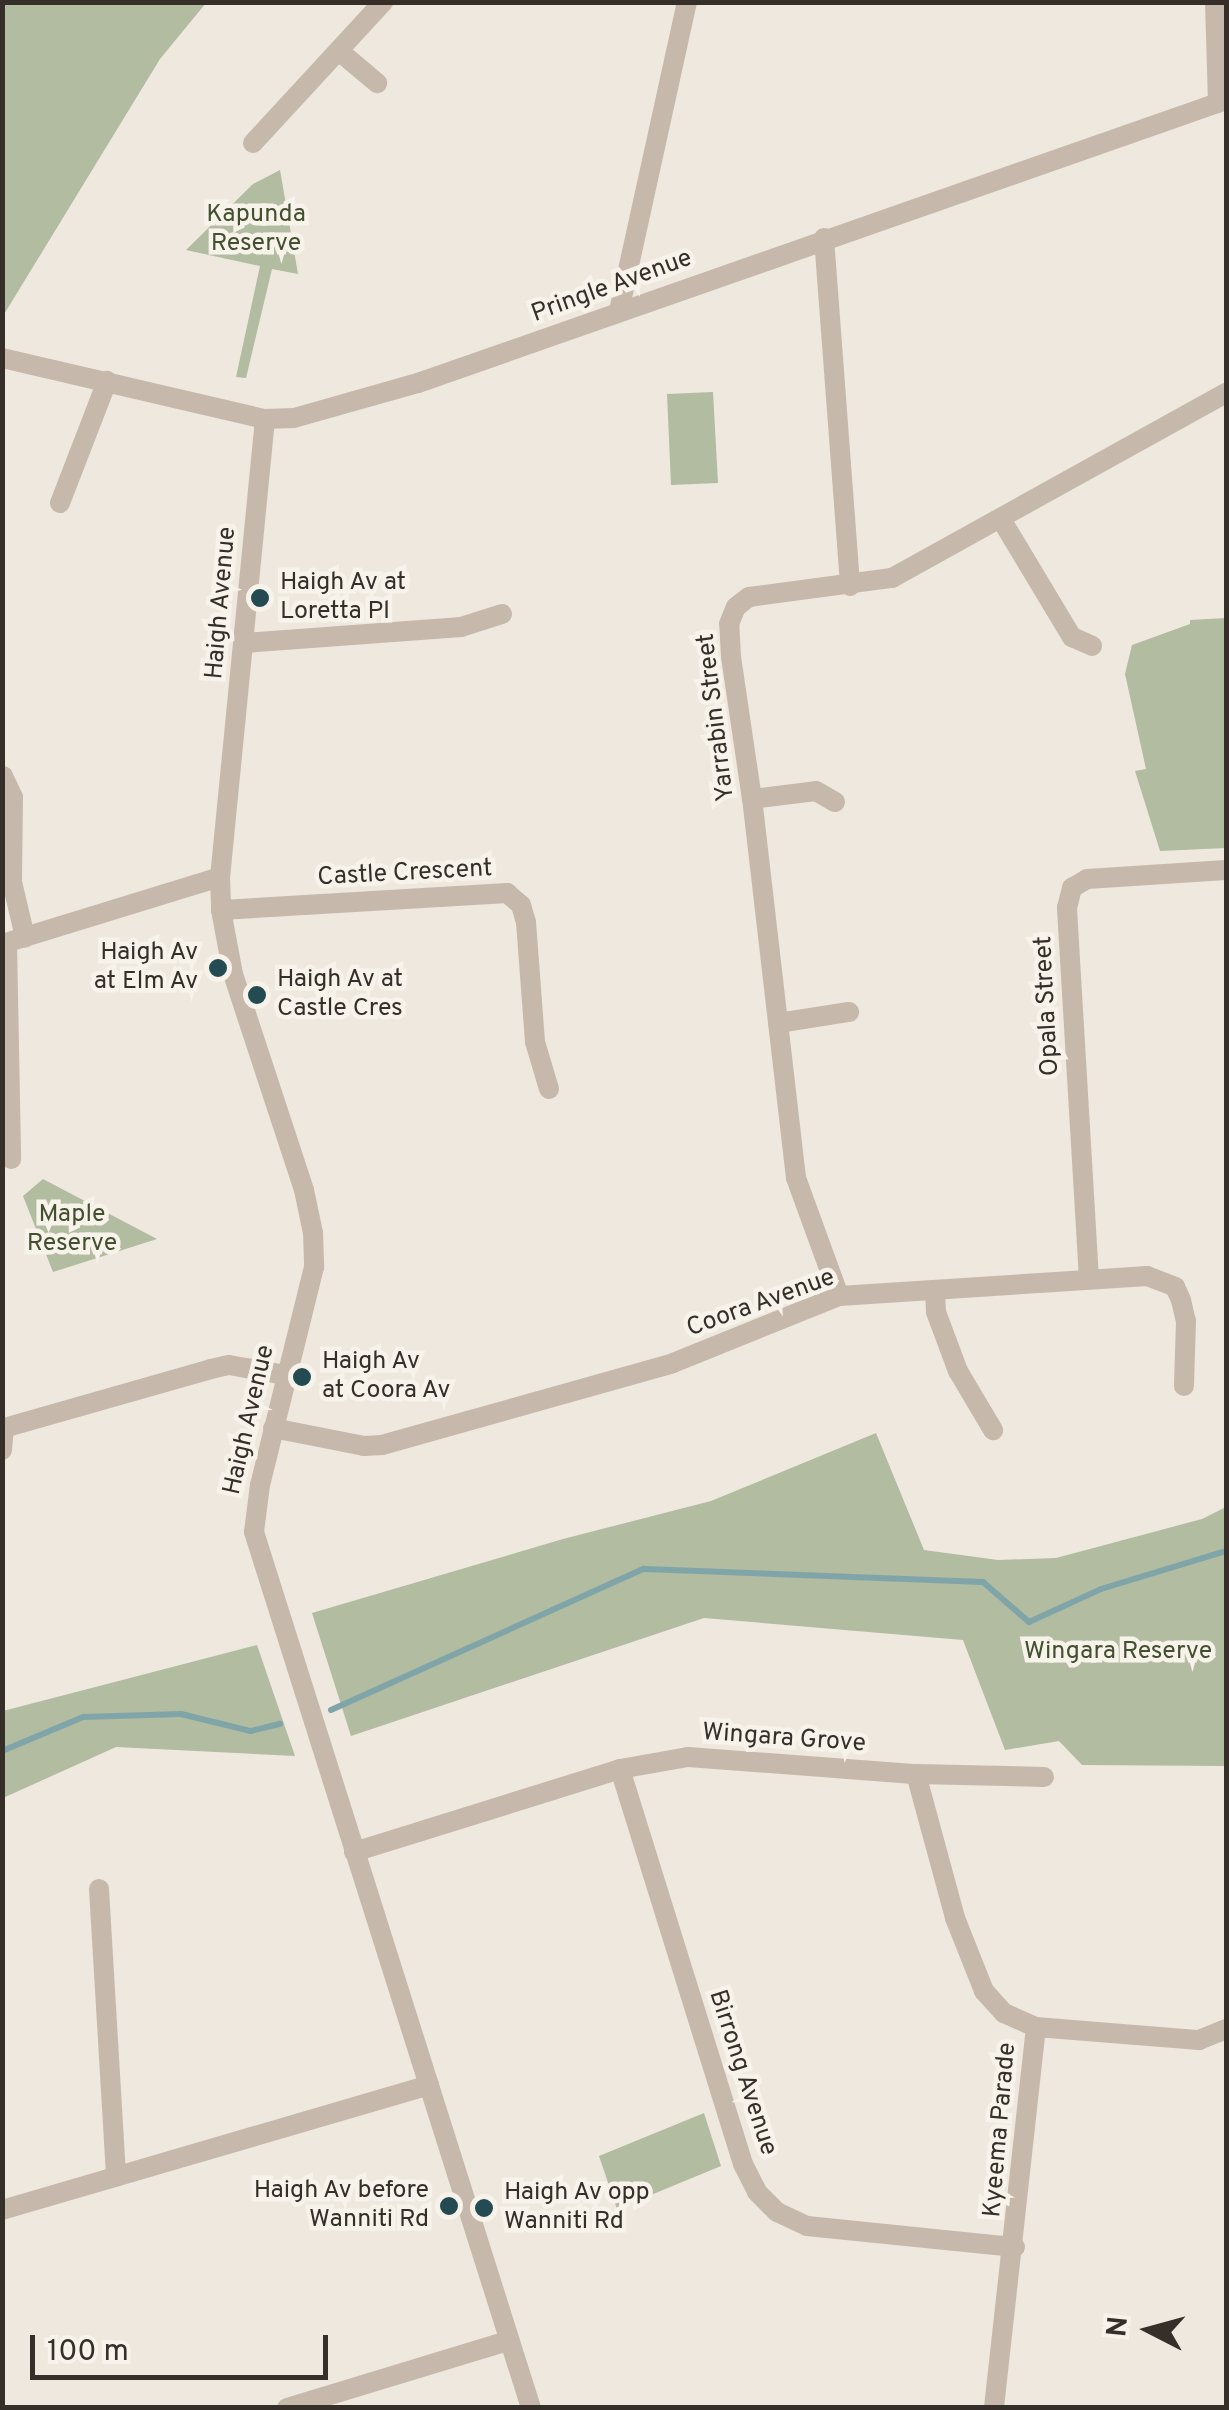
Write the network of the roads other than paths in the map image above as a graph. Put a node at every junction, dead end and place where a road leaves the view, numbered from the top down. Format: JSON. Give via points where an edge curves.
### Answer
{"nodes":[{"id":1,"x":383,"y":2,"type":"edge"},
{"id":2,"x":687,"y":2,"type":"edge"},
{"id":3,"x":1215,"y":2,"type":"edge"},
{"id":4,"x":339,"y":52,"type":"junction"},
{"id":5,"x":377,"y":82,"type":"dead end"},
{"id":6,"x":1222,"y":102,"type":"edge"},
{"id":7,"x":254,"y":143,"type":"dead end"},
{"id":8,"x":824,"y":238,"type":"junction"},
{"id":9,"x":619,"y":311,"type":"junction"},
{"id":10,"x":2,"y":358,"type":"edge"},
{"id":11,"x":107,"y":381,"type":"junction"},
{"id":12,"x":1226,"y":393,"type":"edge"},
{"id":13,"x":265,"y":420,"type":"junction"},
{"id":14,"x":60,"y":503,"type":"dead end"},
{"id":15,"x":1001,"y":519,"type":"junction"},
{"id":16,"x":850,"y":586,"type":"junction"},
{"id":17,"x":502,"y":614,"type":"dead end"},
{"id":18,"x":244,"y":643,"type":"junction"},
{"id":19,"x":1092,"y":646,"type":"dead end"},
{"id":20,"x":4,"y":776,"type":"edge"},
{"id":21,"x":752,"y":799,"type":"junction"},
{"id":22,"x":836,"y":802,"type":"dead end"},
{"id":23,"x":1226,"y":870,"type":"edge"},
{"id":24,"x":220,"y":877,"type":"junction"},
{"id":25,"x":221,"y":910,"type":"junction"},
{"id":26,"x":11,"y":941,"type":"edge"},
{"id":27,"x":849,"y":1012,"type":"dead end"},
{"id":28,"x":778,"y":1023,"type":"junction"},
{"id":29,"x":549,"y":1089,"type":"dead end"},
{"id":30,"x":11,"y":1159,"type":"dead end"},
{"id":31,"x":1089,"y":1278,"type":"junction"},
{"id":32,"x":935,"y":1292,"type":"junction"},
{"id":33,"x":839,"y":1296,"type":"junction"},
{"id":34,"x":286,"y":1374,"type":"junction"},
{"id":35,"x":1184,"y":1386,"type":"dead end"},
{"id":36,"x":273,"y":1428,"type":"junction"},
{"id":37,"x":993,"y":1430,"type":"dead end"},
{"id":38,"x":2,"y":1450,"type":"edge"},
{"id":39,"x":620,"y":1768,"type":"junction"},
{"id":40,"x":916,"y":1774,"type":"junction"},
{"id":41,"x":1044,"y":1776,"type":"dead end"},
{"id":42,"x":354,"y":1852,"type":"junction"},
{"id":43,"x":99,"y":1889,"type":"dead end"},
{"id":44,"x":1036,"y":2027,"type":"junction"},
{"id":45,"x":1226,"y":2029,"type":"edge"},
{"id":46,"x":429,"y":2085,"type":"junction"},
{"id":47,"x":116,"y":2176,"type":"junction"},
{"id":48,"x":2,"y":2210,"type":"edge"},
{"id":49,"x":1014,"y":2248,"type":"junction"},
{"id":50,"x":508,"y":2342,"type":"junction"},
{"id":51,"x":287,"y":2408,"type":"edge"},
{"id":52,"x":531,"y":2408,"type":"edge"},
{"id":53,"x":994,"y":2408,"type":"edge"}],
"edges":[{"from":1,"to":4,"type":"street"},
{"from":2,"to":9,"type":"street"},
{"from":3,"to":6,"type":"street"},
{"from":4,"to":5,"type":"street"},
{"from":4,"to":7,"type":"street"},
{"from":6,"to":8,"type":"street","name":"Pringle Avenue"},
{"from":8,"to":9,"type":"street","name":"Pringle Avenue"},
{"from":8,"to":16,"type":"street"},
{"from":9,"to":13,"type":"street","name":"Pringle Avenue","via":[[418,384]]},
{"from":10,"to":11,"type":"street","name":"Pringle Avenue"},
{"from":11,"to":13,"type":"street","name":"Pringle Avenue"},
{"from":11,"to":14,"type":"street"},
{"from":12,"to":15,"type":"street","name":"Yarrabin Street"},
{"from":13,"to":18,"type":"street","name":"Haigh Avenue"},
{"from":15,"to":16,"type":"street","name":"Yarrabin Street","via":[[892,578]]},
{"from":15,"to":19,"type":"street","via":[[1072,637]]},
{"from":16,"to":21,"type":"street","name":"Yarrabin Street","via":[[750,597],[736,607],[730,658]]},
{"from":17,"to":18,"type":"street","via":[[461,627]]},
{"from":18,"to":24,"type":"street","name":"Haigh Avenue"},
{"from":20,"to":26,"type":"street","via":[[13,797]]},
{"from":21,"to":22,"type":"street","via":[[816,791]]},
{"from":21,"to":28,"type":"street","name":"Yarrabin Street"},
{"from":23,"to":31,"type":"street","name":"Opala Street","via":[[1087,879],[1072,888]]},
{"from":24,"to":25,"type":"street","name":"Haigh Avenue"},
{"from":24,"to":26,"type":"street"},
{"from":25,"to":29,"type":"street","name":"Castle Crescent","via":[[507,894],[526,922],[535,1042]]},
{"from":25,"to":34,"type":"street","name":"Haigh Avenue","via":[[234,974],[313,1233],[314,1267]]},
{"from":26,"to":30,"type":"street"},
{"from":27,"to":28,"type":"street"},
{"from":28,"to":33,"type":"street","name":"Yarrabin Street","via":[[796,1178]]},
{"from":31,"to":32,"type":"street","name":"Coora Avenue"},
{"from":31,"to":35,"type":"street","name":"Coora Avenue","via":[[1147,1276],[1176,1287],[1186,1322]]},
{"from":32,"to":33,"type":"street","name":"Coora Avenue"},
{"from":32,"to":37,"type":"street","via":[[958,1371]]},
{"from":33,"to":36,"type":"street","name":"Coora Avenue","via":[[673,1363],[382,1445]]},
{"from":34,"to":36,"type":"street","name":"Haigh Avenue"},
{"from":34,"to":38,"type":"street","via":[[229,1365],[211,1369],[4,1428]]},
{"from":36,"to":42,"type":"street","name":"Haigh Avenue","via":[[254,1532]]},
{"from":39,"to":40,"type":"street","name":"Wingara Grove","via":[[688,1758]]},
{"from":39,"to":42,"type":"street","name":"Wingara Grove"},
{"from":39,"to":49,"type":"street","name":"Birrong Avenue","via":[[757,2192],[777,2212],[808,2226]]},
{"from":40,"to":41,"type":"street","name":"Wingara Grove"},
{"from":40,"to":44,"type":"street","name":"Kyeema Parade","via":[[955,1918],[984,1991],[1004,2013]]},
{"from":42,"to":46,"type":"street","name":"Haigh Avenue"},
{"from":43,"to":47,"type":"street"},
{"from":44,"to":45,"type":"street","via":[[1199,2040]]},
{"from":44,"to":49,"type":"street","name":"Kyeema Parade"},
{"from":46,"to":47,"type":"street"},
{"from":46,"to":50,"type":"street","name":"Haigh Avenue"},
{"from":47,"to":48,"type":"street"},
{"from":49,"to":53,"type":"street","name":"Kyeema Parade"},
{"from":50,"to":51,"type":"street"},
{"from":50,"to":52,"type":"street","name":"Haigh Avenue"}]}
